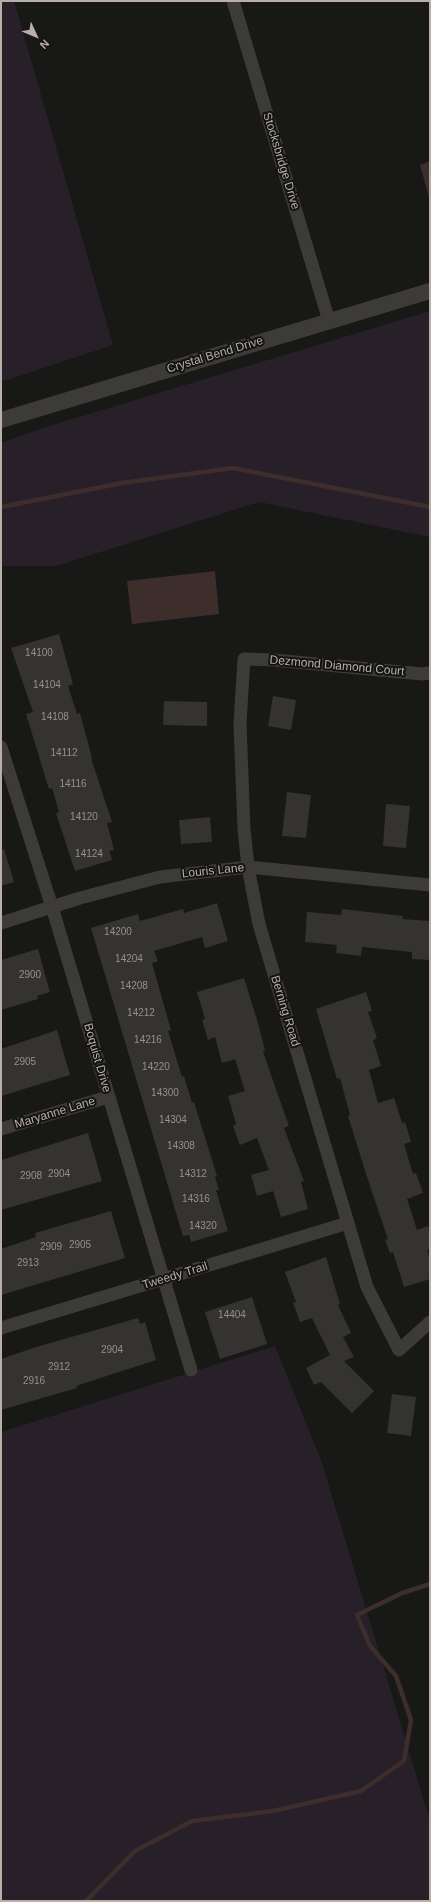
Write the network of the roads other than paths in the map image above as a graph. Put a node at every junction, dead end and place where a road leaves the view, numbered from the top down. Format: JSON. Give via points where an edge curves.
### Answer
{"nodes":[{"id":1,"x":233,"y":1,"type":"edge"},
{"id":2,"x":430,"y":291,"type":"edge"},
{"id":3,"x":329,"y":321,"type":"junction"},
{"id":4,"x":1,"y":420,"type":"edge"},
{"id":5,"x":244,"y":659,"type":"joint"},
{"id":6,"x":430,"y":673,"type":"edge"},
{"id":7,"x":1,"y":747,"type":"edge"},
{"id":8,"x":248,"y":867,"type":"junction"},
{"id":9,"x":430,"y":885,"type":"edge"},
{"id":10,"x":52,"y":907,"type":"junction"},
{"id":11,"x":1,"y":923,"type":"edge"},
{"id":12,"x":108,"y":1097,"type":"junction"},
{"id":13,"x":1,"y":1129,"type":"edge"},
{"id":14,"x":348,"y":1223,"type":"junction"},
{"id":15,"x":165,"y":1279,"type":"junction"},
{"id":16,"x":430,"y":1322,"type":"edge"},
{"id":17,"x":1,"y":1328,"type":"edge"},
{"id":18,"x":191,"y":1370,"type":"dead end"}],
"edges":[{"from":1,"to":3,"type":"street","name":"Stocksbridge Drive"},
{"from":2,"to":3,"type":"street","name":"Crystal Bend Drive"},
{"from":3,"to":4,"type":"street","name":"Crystal Bend Drive"},
{"from":5,"to":6,"type":"street","name":"Dezmond Diamond Court"},
{"from":5,"to":8,"type":"street","name":"Berning Road","via":[[240,723]]},
{"from":7,"to":10,"type":"street","name":"Boquist Drive"},
{"from":8,"to":9,"type":"street","name":"Louris Lane"},
{"from":8,"to":10,"type":"street","name":"Louris Lane","via":[[160,877]]},
{"from":8,"to":14,"type":"street","name":"Berning Road","via":[[259,924]]},
{"from":10,"to":11,"type":"street","name":"Louris Lane"},
{"from":10,"to":12,"type":"street","name":"Boquist Drive"},
{"from":12,"to":13,"type":"street","name":"Maryanne Lane"},
{"from":12,"to":15,"type":"street","name":"Boquist Drive"},
{"from":14,"to":15,"type":"street","name":"Tweedy Trail"},
{"from":14,"to":16,"type":"street","name":"Berning Road","via":[[366,1287],[399,1350]]},
{"from":15,"to":17,"type":"street","name":"Tweedy Trail"},
{"from":15,"to":18,"type":"street","name":"Boquist Drive"}]}
